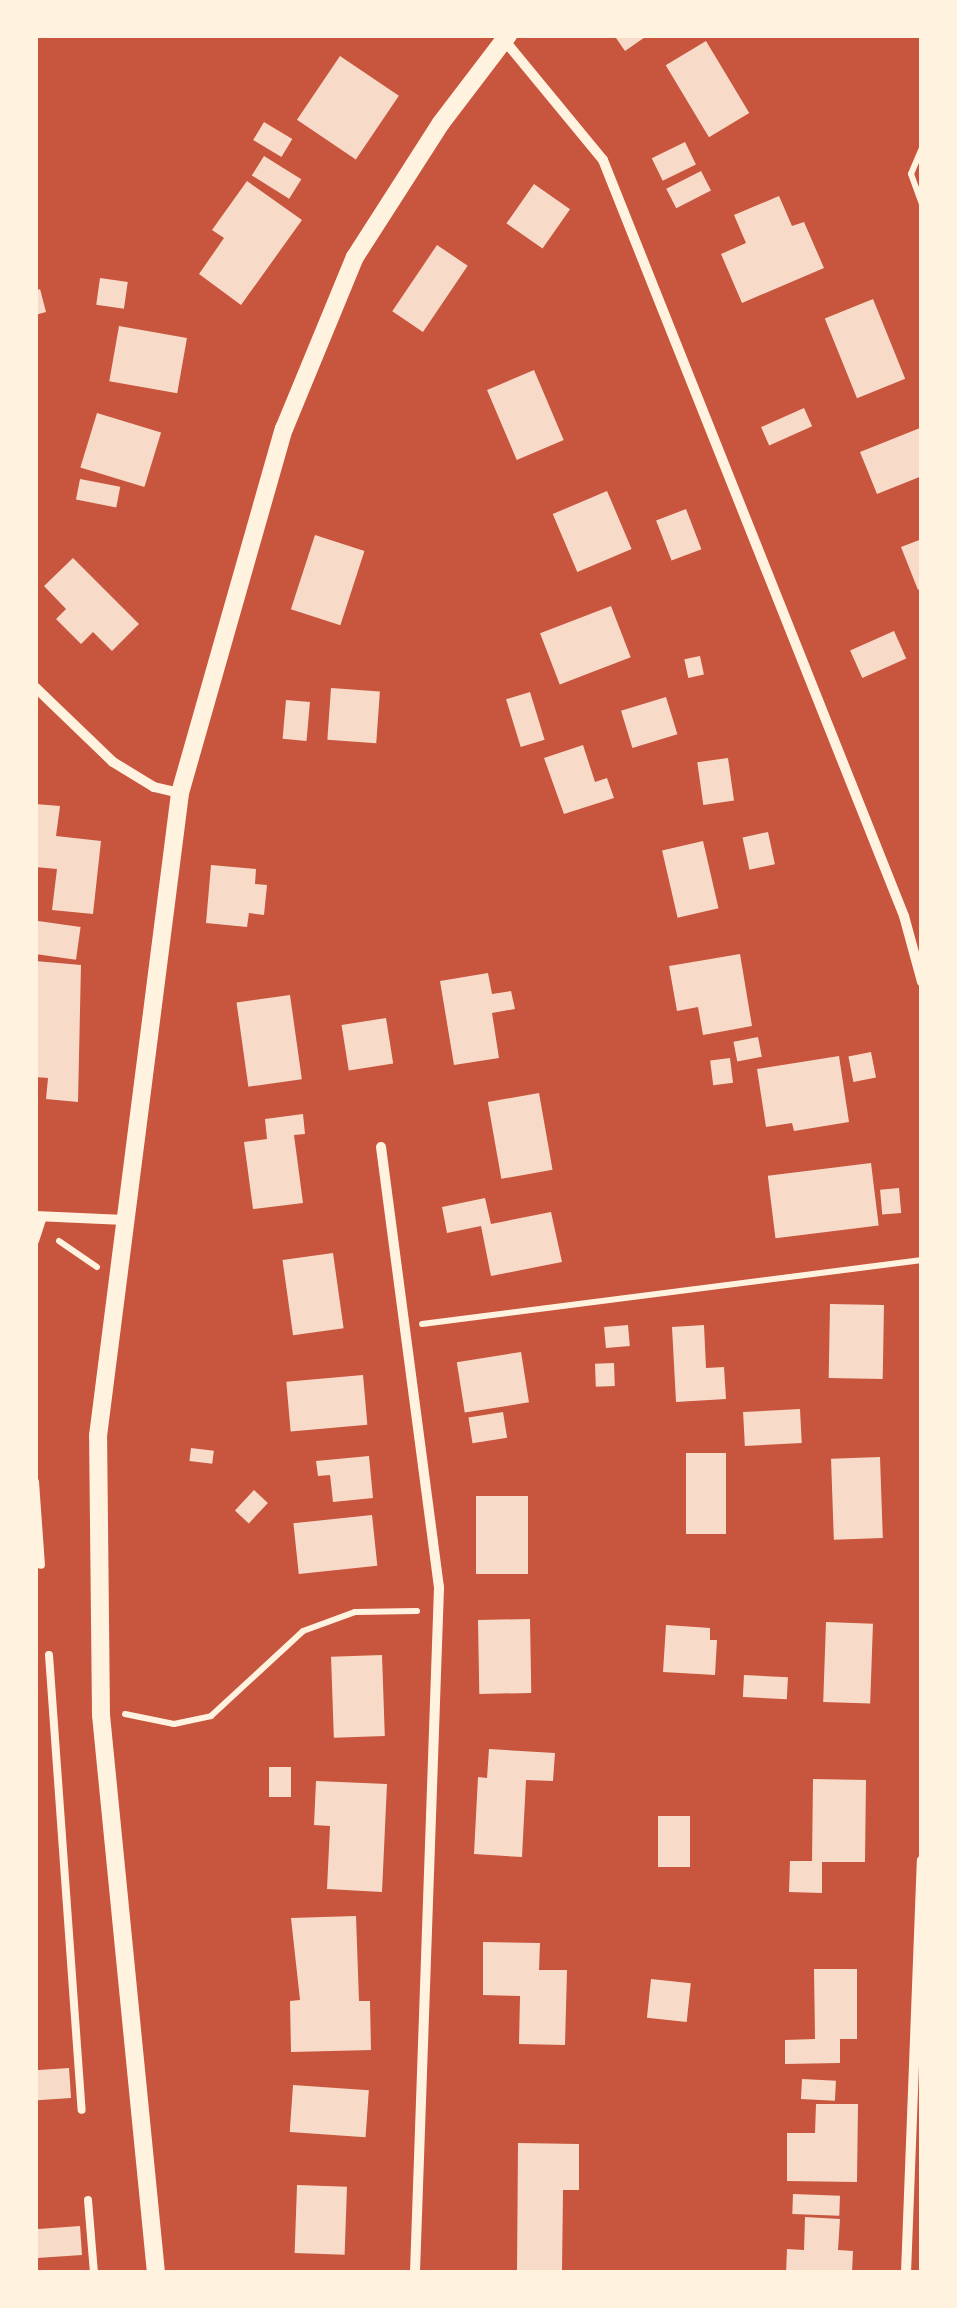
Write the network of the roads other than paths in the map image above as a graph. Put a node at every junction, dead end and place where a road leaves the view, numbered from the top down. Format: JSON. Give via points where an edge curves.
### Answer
{"nodes":[{"id":1,"x":507,"y":38,"type":"edge"},
{"id":2,"x":35,"y":687,"type":"edge"},
{"id":3,"x":180,"y":793,"type":"junction"},
{"id":4,"x":922,"y":982,"type":"edge"},
{"id":5,"x":381,"y":1147,"type":"dead end"},
{"id":6,"x":39,"y":1216,"type":"edge"},
{"id":7,"x":125,"y":1220,"type":"junction"},
{"id":8,"x":35,"y":1241,"type":"edge"},
{"id":9,"x":35,"y":1482,"type":"edge"},
{"id":10,"x":41,"y":1565,"type":"dead end"},
{"id":11,"x":49,"y":1655,"type":"dead end"},
{"id":12,"x":922,"y":1860,"type":"edge"},
{"id":13,"x":82,"y":2110,"type":"dead end"},
{"id":14,"x":88,"y":2200,"type":"dead end"},
{"id":15,"x":94,"y":2273,"type":"edge"},
{"id":16,"x":156,"y":2273,"type":"edge"},
{"id":17,"x":414,"y":2273,"type":"edge"},
{"id":18,"x":906,"y":2273,"type":"edge"}],
"edges":[{"from":1,"to":3,"type":"street","via":[[441,122],[355,257],[284,430]]},
{"from":1,"to":4,"type":"street","via":[[603,160],[904,916]]},
{"from":2,"to":3,"type":"street","via":[[114,762],[154,787]]},
{"from":3,"to":7,"type":"street"},
{"from":5,"to":17,"type":"street","via":[[438,1613]]},
{"from":6,"to":7,"type":"street"},
{"from":6,"to":8,"type":"lane"},
{"from":7,"to":16,"type":"street","via":[[98,1436],[101,1715]]},
{"from":9,"to":10,"type":"lane"},
{"from":11,"to":13,"type":"lane"},
{"from":12,"to":18,"type":"street"},
{"from":14,"to":15,"type":"lane"}]}
